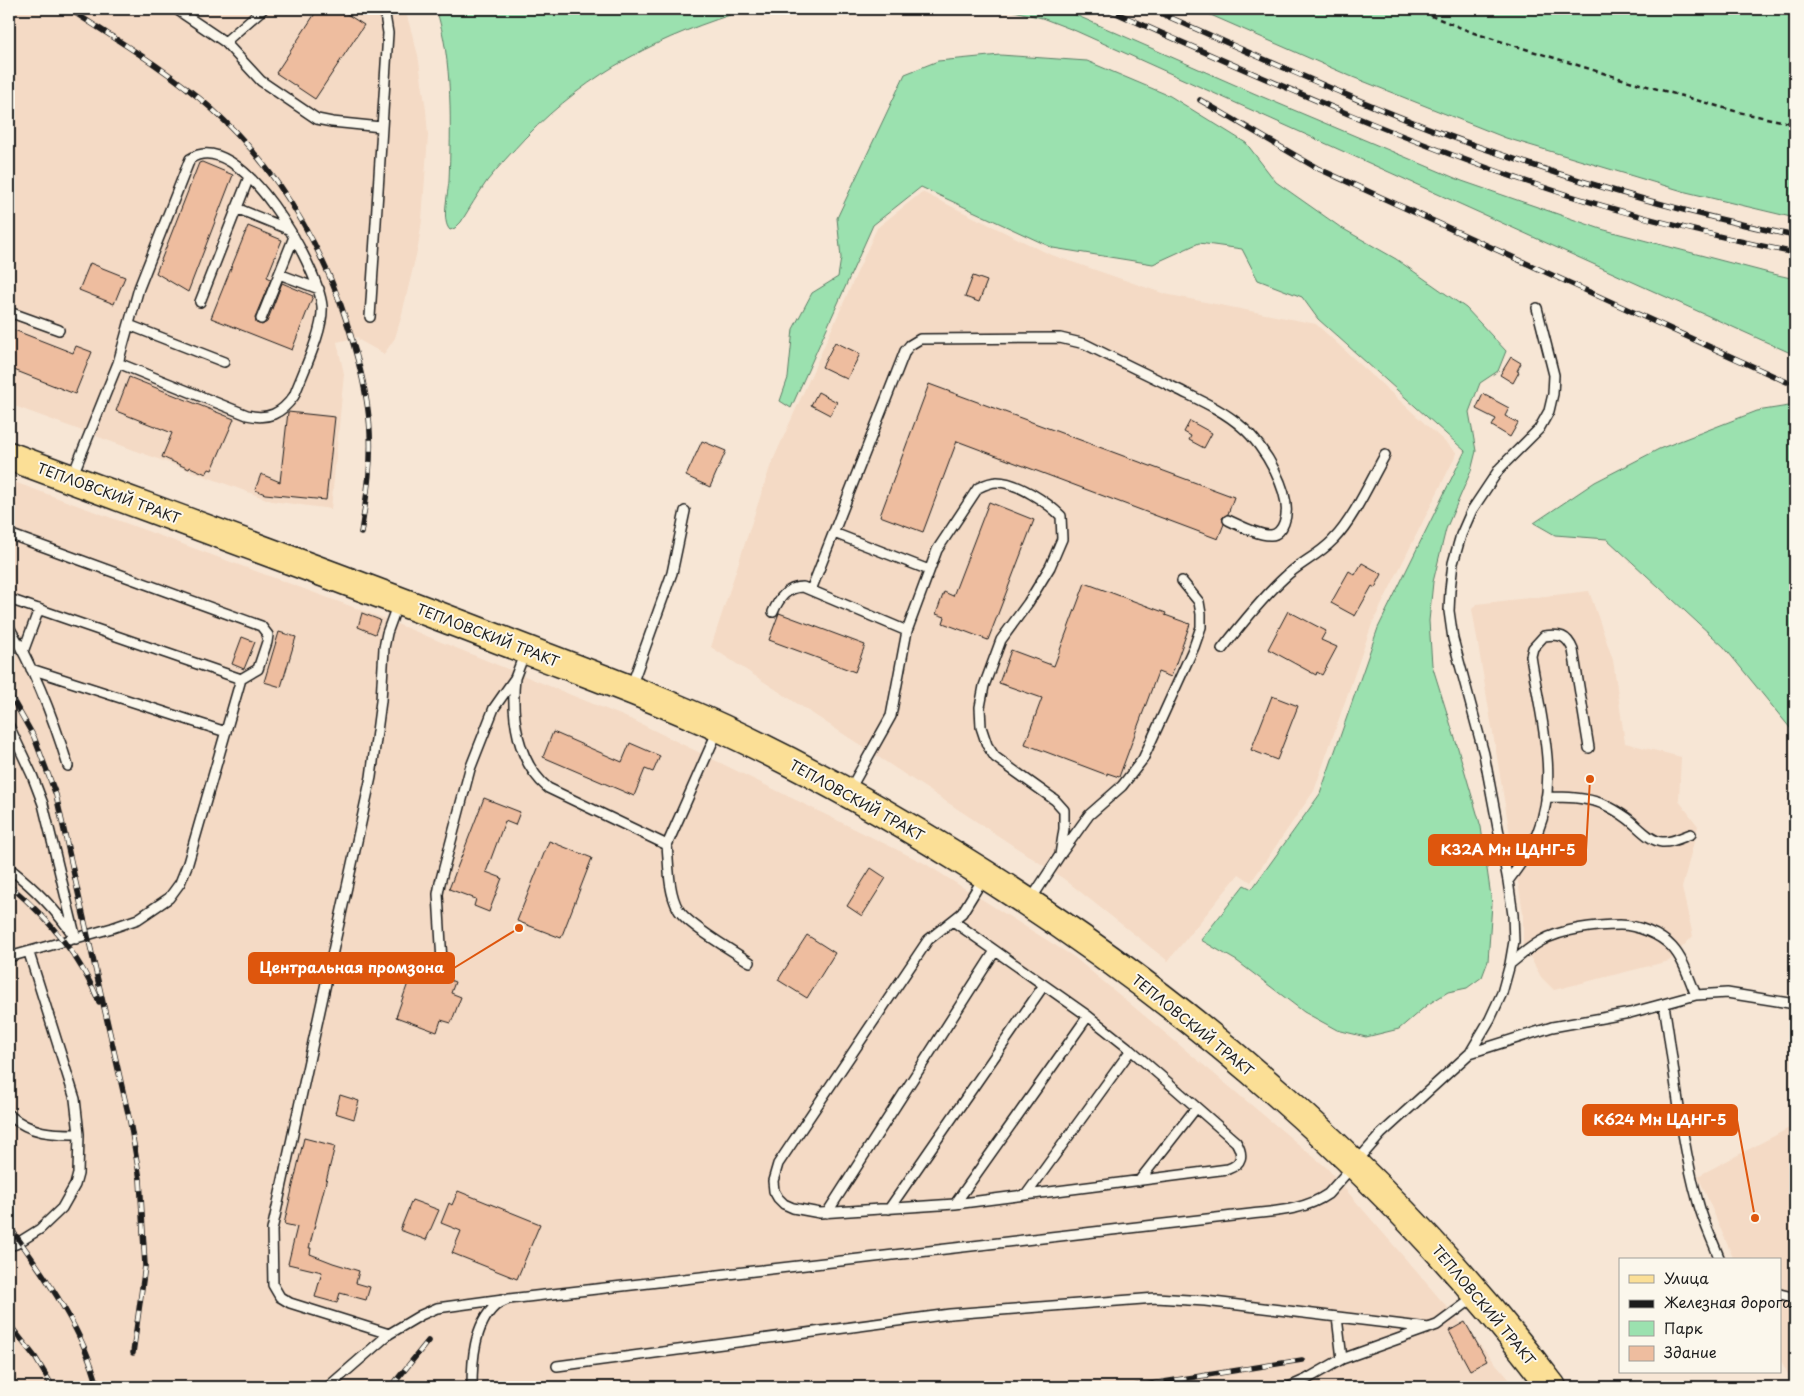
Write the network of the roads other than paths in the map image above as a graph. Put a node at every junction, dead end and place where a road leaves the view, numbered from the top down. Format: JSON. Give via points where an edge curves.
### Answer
{"nodes":[{"id":1,"x":176,"y":9,"type":"edge"},
{"id":2,"x":262,"y":9,"type":"edge"},
{"id":3,"x":381,"y":9,"type":"edge"},
{"id":4,"x":225,"y":42,"type":"junction"},
{"id":5,"x":381,"y":127,"type":"junction"},
{"id":6,"x":249,"y":177,"type":"junction"},
{"id":7,"x":236,"y":208,"type":"junction"},
{"id":8,"x":288,"y":229,"type":"junction"},
{"id":9,"x":294,"y":238,"type":"junction"},
{"id":10,"x":279,"y":274,"type":"junction"},
{"id":11,"x":318,"y":289,"type":"junction"},
{"id":12,"x":200,"y":302,"type":"dead end"},
{"id":13,"x":1537,"y":308,"type":"dead end"},
{"id":14,"x":9,"y":312,"type":"edge"},
{"id":15,"x":370,"y":317,"type":"dead end"},
{"id":16,"x":261,"y":319,"type":"dead end"},
{"id":17,"x":129,"y":325,"type":"junction"},
{"id":18,"x":59,"y":330,"type":"dead end"},
{"id":19,"x":224,"y":362,"type":"dead end"},
{"id":20,"x":118,"y":363,"type":"junction"},
{"id":21,"x":1385,"y":455,"type":"dead end"},
{"id":22,"x":9,"y":456,"type":"edge"},
{"id":23,"x":71,"y":479,"type":"junction"},
{"id":24,"x":685,"y":511,"type":"dead end"},
{"id":25,"x":1228,"y":520,"type":"dead end"},
{"id":26,"x":834,"y":533,"type":"junction"},
{"id":27,"x":9,"y":534,"type":"edge"},
{"id":28,"x":929,"y":570,"type":"junction"},
{"id":29,"x":1182,"y":581,"type":"dead end"},
{"id":30,"x":811,"y":590,"type":"junction"},
{"id":31,"x":9,"y":598,"type":"edge"},
{"id":32,"x":399,"y":600,"type":"junction"},
{"id":33,"x":38,"y":609,"type":"junction"},
{"id":34,"x":772,"y":612,"type":"dead end"},
{"id":35,"x":9,"y":627,"type":"edge"},
{"id":36,"x":907,"y":631,"type":"junction"},
{"id":37,"x":526,"y":649,"type":"junction"},
{"id":38,"x":1222,"y":650,"type":"dead end"},
{"id":39,"x":23,"y":652,"type":"junction"},
{"id":40,"x":32,"y":669,"type":"junction"},
{"id":41,"x":515,"y":678,"type":"junction"},
{"id":42,"x":241,"y":679,"type":"junction"},
{"id":43,"x":631,"y":690,"type":"junction"},
{"id":44,"x":9,"y":726,"type":"edge"},
{"id":45,"x":719,"y":728,"type":"junction"},
{"id":46,"x":226,"y":732,"type":"junction"},
{"id":47,"x":1589,"y":748,"type":"dead end"},
{"id":48,"x":68,"y":766,"type":"dead end"},
{"id":49,"x":848,"y":793,"type":"junction"},
{"id":50,"x":1546,"y":797,"type":"junction"},
{"id":51,"x":1691,"y":834,"type":"dead end"},
{"id":52,"x":667,"y":844,"type":"junction"},
{"id":53,"x":1060,"y":855,"type":"junction"},
{"id":54,"x":9,"y":868,"type":"edge"},
{"id":55,"x":986,"y":875,"type":"junction"},
{"id":56,"x":1508,"y":881,"type":"junction"},
{"id":57,"x":1029,"y":903,"type":"junction"},
{"id":58,"x":953,"y":921,"type":"junction"},
{"id":59,"x":76,"y":939,"type":"junction"},
{"id":60,"x":995,"y":951,"type":"junction"},
{"id":61,"x":29,"y":953,"type":"junction"},
{"id":62,"x":9,"y":957,"type":"edge"},
{"id":63,"x":442,"y":962,"type":"dead end"},
{"id":64,"x":750,"y":962,"type":"dead end"},
{"id":65,"x":1510,"y":964,"type":"junction"},
{"id":66,"x":1044,"y":985,"type":"junction"},
{"id":67,"x":1696,"y":995,"type":"junction"},
{"id":68,"x":1795,"y":1004,"type":"edge"},
{"id":69,"x":1664,"y":1005,"type":"junction"},
{"id":70,"x":1088,"y":1016,"type":"junction"},
{"id":71,"x":1131,"y":1050,"type":"junction"},
{"id":72,"x":1470,"y":1053,"type":"junction"},
{"id":73,"x":1196,"y":1108,"type":"junction"},
{"id":74,"x":9,"y":1115,"type":"edge"},
{"id":75,"x":79,"y":1134,"type":"junction"},
{"id":76,"x":1354,"y":1164,"type":"junction"},
{"id":77,"x":1139,"y":1181,"type":"junction"},
{"id":78,"x":1026,"y":1195,"type":"junction"},
{"id":79,"x":955,"y":1204,"type":"junction"},
{"id":80,"x":889,"y":1209,"type":"junction"},
{"id":81,"x":827,"y":1213,"type":"junction"},
{"id":82,"x":9,"y":1246,"type":"edge"},
{"id":83,"x":1719,"y":1258,"type":"edge"},
{"id":84,"x":1478,"y":1294,"type":"junction"},
{"id":85,"x":1782,"y":1294,"type":"edge"},
{"id":86,"x":509,"y":1298,"type":"junction"},
{"id":87,"x":1795,"y":1300,"type":"edge"},
{"id":88,"x":1337,"y":1317,"type":"junction"},
{"id":89,"x":1429,"y":1328,"type":"junction"},
{"id":90,"x":389,"y":1334,"type":"junction"},
{"id":91,"x":1342,"y":1359,"type":"junction"},
{"id":92,"x":557,"y":1366,"type":"dead end"},
{"id":93,"x":328,"y":1387,"type":"edge"},
{"id":94,"x":472,"y":1387,"type":"edge"},
{"id":95,"x":1288,"y":1387,"type":"edge"},
{"id":96,"x":1552,"y":1387,"type":"edge"}],
"edges":[{"from":1,"to":4,"type":"lane"},
{"from":2,"to":4,"type":"lane"},
{"from":3,"to":5,"type":"lane","via":[[388,33]]},
{"from":4,"to":5,"type":"lane","via":[[261,81],[317,119]]},
{"from":5,"to":15,"type":"lane"},
{"from":6,"to":7,"type":"lane"},
{"from":6,"to":8,"type":"lane"},
{"from":6,"to":17,"type":"lane","via":[[232,162],[213,154],[197,154],[190,160],[139,288]]},
{"from":7,"to":8,"type":"lane"},
{"from":7,"to":12,"type":"lane"},
{"from":8,"to":9,"type":"lane"},
{"from":9,"to":10,"type":"lane"},
{"from":9,"to":11,"type":"lane"},
{"from":10,"to":11,"type":"lane"},
{"from":10,"to":16,"type":"lane"},
{"from":11,"to":20,"type":"lane","via":[[322,304],[321,324],[294,396],[272,416],[257,418],[247,415]]},
{"from":13,"to":56,"type":"lane","via":[[1554,375],[1554,394],[1549,411],[1539,429],[1500,468],[1472,510],[1453,563],[1450,590],[1453,639],[1484,754]]},
{"from":14,"to":18,"type":"lane"},
{"from":17,"to":19,"type":"lane"},
{"from":17,"to":20,"type":"lane"},
{"from":20,"to":23,"type":"lane"},
{"from":21,"to":38,"type":"lane","via":[[1334,539],[1284,577]]},
{"from":22,"to":23,"type":"main road","name":"ТЕПЛОВСКИЙ ТРАКТ"},
{"from":23,"to":32,"type":"main road","name":"ТЕПЛОВСКИЙ ТРАКТ"},
{"from":24,"to":43,"type":"lane","via":[[672,573]]},
{"from":25,"to":26,"type":"lane","via":[[1271,535],[1282,528],[1287,511],[1282,486],[1262,448],[1230,417],[1072,340],[927,338],[915,342],[905,351]]},
{"from":26,"to":28,"type":"lane"},
{"from":26,"to":30,"type":"lane"},
{"from":27,"to":42,"type":"lane","via":[[261,626],[268,635],[260,664],[254,672]]},
{"from":28,"to":36,"type":"lane"},
{"from":28,"to":53,"type":"lane","via":[[942,540],[978,488],[986,484],[996,482],[1015,486],[1050,505],[1061,516],[1062,539],[1050,567],[1001,640],[980,707],[981,727],[995,757],[1064,810]]},
{"from":29,"to":53,"type":"lane","via":[[1199,602],[1200,627],[1194,647],[1143,759],[1122,786],[1089,815]]},
{"from":30,"to":34,"type":"lane","via":[[798,587],[786,592]]},
{"from":30,"to":36,"type":"lane"},
{"from":31,"to":33,"type":"lane"},
{"from":32,"to":37,"type":"main road","name":"ТЕПЛОВСКИЙ ТРАКТ"},
{"from":32,"to":90,"type":"lane","via":[[384,648],[372,777],[272,1230],[273,1285],[284,1301]]},
{"from":33,"to":39,"type":"lane"},
{"from":33,"to":42,"type":"lane"},
{"from":35,"to":39,"type":"lane"},
{"from":36,"to":49,"type":"lane","via":[[891,716]]},
{"from":37,"to":41,"type":"lane"},
{"from":37,"to":43,"type":"main road","name":"ТЕПЛОВСКИЙ ТРАКТ"},
{"from":39,"to":40,"type":"lane"},
{"from":40,"to":46,"type":"lane"},
{"from":40,"to":48,"type":"lane"},
{"from":41,"to":52,"type":"lane","via":[[513,697],[517,733],[522,752],[537,779],[548,788]]},
{"from":41,"to":63,"type":"lane","via":[[494,708],[470,769],[440,883]]},
{"from":42,"to":46,"type":"lane"},
{"from":43,"to":45,"type":"main road","name":"ТЕПЛОВСКИЙ ТРАКТ"},
{"from":44,"to":59,"type":"lane","via":[[43,804]]},
{"from":45,"to":49,"type":"main road","name":"ТЕПЛОВСКИЙ ТРАКТ"},
{"from":45,"to":52,"type":"lane"},
{"from":46,"to":59,"type":"lane","via":[[180,884],[169,898],[138,919]]},
{"from":47,"to":50,"type":"lane","via":[[1570,642],[1563,636],[1544,636],[1533,648],[1531,656],[1547,757]]},
{"from":49,"to":55,"type":"main road","name":"ТЕПЛОВСКИЙ ТРАКТ"},
{"from":50,"to":51,"type":"lane","via":[[1578,798],[1602,804],[1660,842]]},
{"from":50,"to":56,"type":"lane","via":[[1539,830],[1530,850]]},
{"from":52,"to":64,"type":"lane","via":[[672,887],[679,912]]},
{"from":53,"to":57,"type":"lane"},
{"from":54,"to":59,"type":"lane","via":[[39,894]]},
{"from":55,"to":57,"type":"main road","name":"ТЕПЛОВСКИЙ ТРАКТ"},
{"from":55,"to":58,"type":"lane","via":[[966,908]]},
{"from":56,"to":65,"type":"lane","via":[[1514,941]]},
{"from":57,"to":76,"type":"main road","name":"ТЕПЛОВСКИЙ ТРАКТ","via":[[1166,1002],[1266,1084]]},
{"from":58,"to":60,"type":"lane"},
{"from":58,"to":81,"type":"lane","via":[[928,940],[778,1164],[774,1191],[784,1204],[805,1212]]},
{"from":59,"to":61,"type":"lane"},
{"from":60,"to":66,"type":"lane"},
{"from":60,"to":81,"type":"lane"},
{"from":61,"to":62,"type":"lane"},
{"from":61,"to":75,"type":"lane","via":[[75,1099]]},
{"from":65,"to":67,"type":"lane","via":[[1542,940],[1559,934],[1621,925],[1646,931],[1671,946]]},
{"from":65,"to":72,"type":"lane","via":[[1502,993]]},
{"from":66,"to":70,"type":"lane"},
{"from":66,"to":80,"type":"lane"},
{"from":67,"to":68,"type":"lane","via":[[1727,993]]},
{"from":67,"to":69,"type":"lane"},
{"from":69,"to":72,"type":"lane","via":[[1552,1027]]},
{"from":69,"to":83,"type":"lane","via":[[1695,1190]]},
{"from":70,"to":71,"type":"lane"},
{"from":70,"to":79,"type":"lane"},
{"from":71,"to":73,"type":"lane"},
{"from":71,"to":78,"type":"lane"},
{"from":72,"to":76,"type":"lane","via":[[1381,1134]]},
{"from":73,"to":77,"type":"lane"},
{"from":73,"to":77,"type":"lane","via":[[1236,1142],[1240,1148],[1240,1161],[1228,1169]]},
{"from":74,"to":75,"type":"lane","via":[[20,1124],[48,1134]]},
{"from":75,"to":82,"type":"lane","via":[[78,1174],[70,1196],[40,1229]]},
{"from":76,"to":84,"type":"main road","name":"ТЕПЛОВСКИЙ ТРАКТ"},
{"from":76,"to":86,"type":"lane","via":[[1328,1194],[1311,1204],[1290,1209]]},
{"from":77,"to":78,"type":"lane"},
{"from":78,"to":79,"type":"lane"},
{"from":79,"to":80,"type":"lane"},
{"from":80,"to":81,"type":"lane"},
{"from":84,"to":89,"type":"lane","via":[[1445,1320]]},
{"from":84,"to":96,"type":"main road","name":"ТЕПЛОВСКИЙ ТРАКТ"},
{"from":85,"to":87,"type":"lane"},
{"from":86,"to":90,"type":"lane","via":[[437,1308]]},
{"from":86,"to":94,"type":"lane","via":[[496,1305],[482,1325],[474,1357]]},
{"from":88,"to":89,"type":"lane"},
{"from":88,"to":91,"type":"lane"},
{"from":88,"to":92,"type":"lane","via":[[1205,1300],[1156,1298],[941,1315]]},
{"from":89,"to":91,"type":"lane"},
{"from":90,"to":93,"type":"lane"},
{"from":91,"to":95,"type":"lane"}]}
